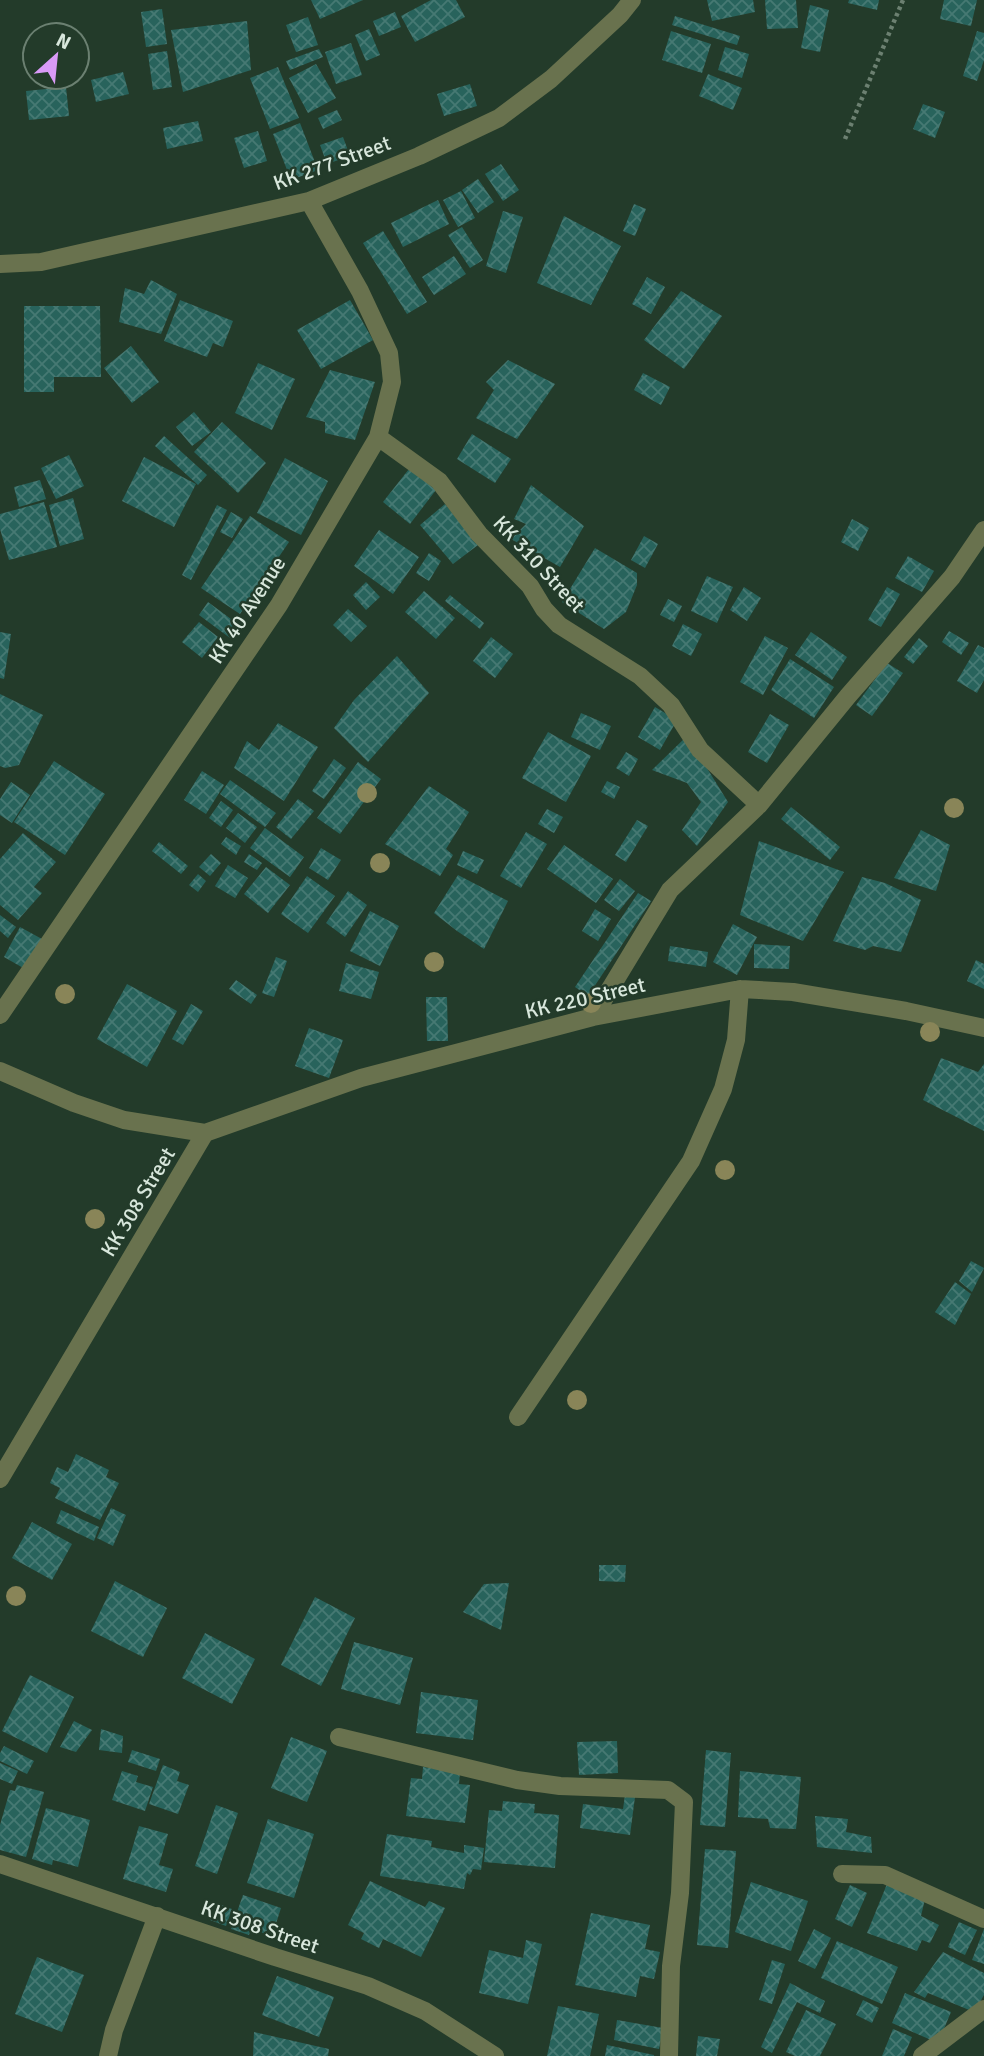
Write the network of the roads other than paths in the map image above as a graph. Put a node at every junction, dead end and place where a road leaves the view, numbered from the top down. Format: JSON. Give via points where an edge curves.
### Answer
{"nodes":[{"id":1,"x":632,"y":0,"type":"edge"},
{"id":2,"x":309,"y":201,"type":"junction"},
{"id":3,"x":0,"y":264,"type":"edge"},
{"id":4,"x":378,"y":437,"type":"junction"},
{"id":5,"x":984,"y":530,"type":"edge"},
{"id":6,"x":759,"y":805,"type":"junction"},
{"id":7,"x":740,"y":989,"type":"junction"},
{"id":8,"x":0,"y":1015,"type":"edge"},
{"id":9,"x":593,"y":1017,"type":"junction"},
{"id":10,"x":984,"y":1028,"type":"edge"},
{"id":11,"x":0,"y":1071,"type":"edge"},
{"id":12,"x":205,"y":1133,"type":"junction"},
{"id":13,"x":519,"y":1417,"type":"dead end"},
{"id":14,"x":0,"y":1479,"type":"edge"},
{"id":15,"x":339,"y":1737,"type":"dead end"},
{"id":16,"x":0,"y":1864,"type":"edge"},
{"id":17,"x":842,"y":1874,"type":"dead end"},
{"id":18,"x":157,"y":1916,"type":"junction"},
{"id":19,"x":984,"y":1919,"type":"edge"},
{"id":20,"x":984,"y":2010,"type":"edge"},
{"id":21,"x":108,"y":2056,"type":"edge"},
{"id":22,"x":495,"y":2056,"type":"edge"},
{"id":23,"x":669,"y":2056,"type":"edge"},
{"id":24,"x":922,"y":2056,"type":"edge"}],
"edges":[{"from":1,"to":2,"type":"street","name":"KK 277 Street","via":[[551,79],[499,118]]},
{"from":2,"to":3,"type":"street","name":"KK 277 Street","via":[[41,262]]},
{"from":2,"to":4,"type":"street","name":"KK 40 Avenue","via":[[389,353],[393,382]]},
{"from":4,"to":6,"type":"street","name":"KK 310 Street","via":[[439,481],[559,625],[640,676],[671,705],[700,750]]},
{"from":4,"to":8,"type":"street","name":"KK 40 Avenue","via":[[279,605]]},
{"from":5,"to":6,"type":"street","via":[[952,577]]},
{"from":6,"to":9,"type":"street","via":[[670,890]]},
{"from":7,"to":9,"type":"street","name":"KK 220 Street"},
{"from":7,"to":10,"type":"street","name":"KK 220 Street","via":[[793,992]]},
{"from":7,"to":13,"type":"street","via":[[736,1040],[723,1089],[691,1161]]},
{"from":9,"to":12,"type":"street","name":"KK 220 Street","via":[[361,1078]]},
{"from":11,"to":12,"type":"street","name":"KK 308 Street","via":[[124,1120]]},
{"from":12,"to":14,"type":"street","name":"KK 308 Street"},
{"from":15,"to":23,"type":"street","via":[[517,1780],[668,1790],[684,1802]]},
{"from":16,"to":18,"type":"street","name":"KK 308 Street"},
{"from":17,"to":19,"type":"street","via":[[885,1875]]},
{"from":18,"to":21,"type":"street"},
{"from":18,"to":22,"type":"street","name":"KK 308 Street","via":[[368,1986],[425,2011]]},
{"from":20,"to":24,"type":"street"}]}
